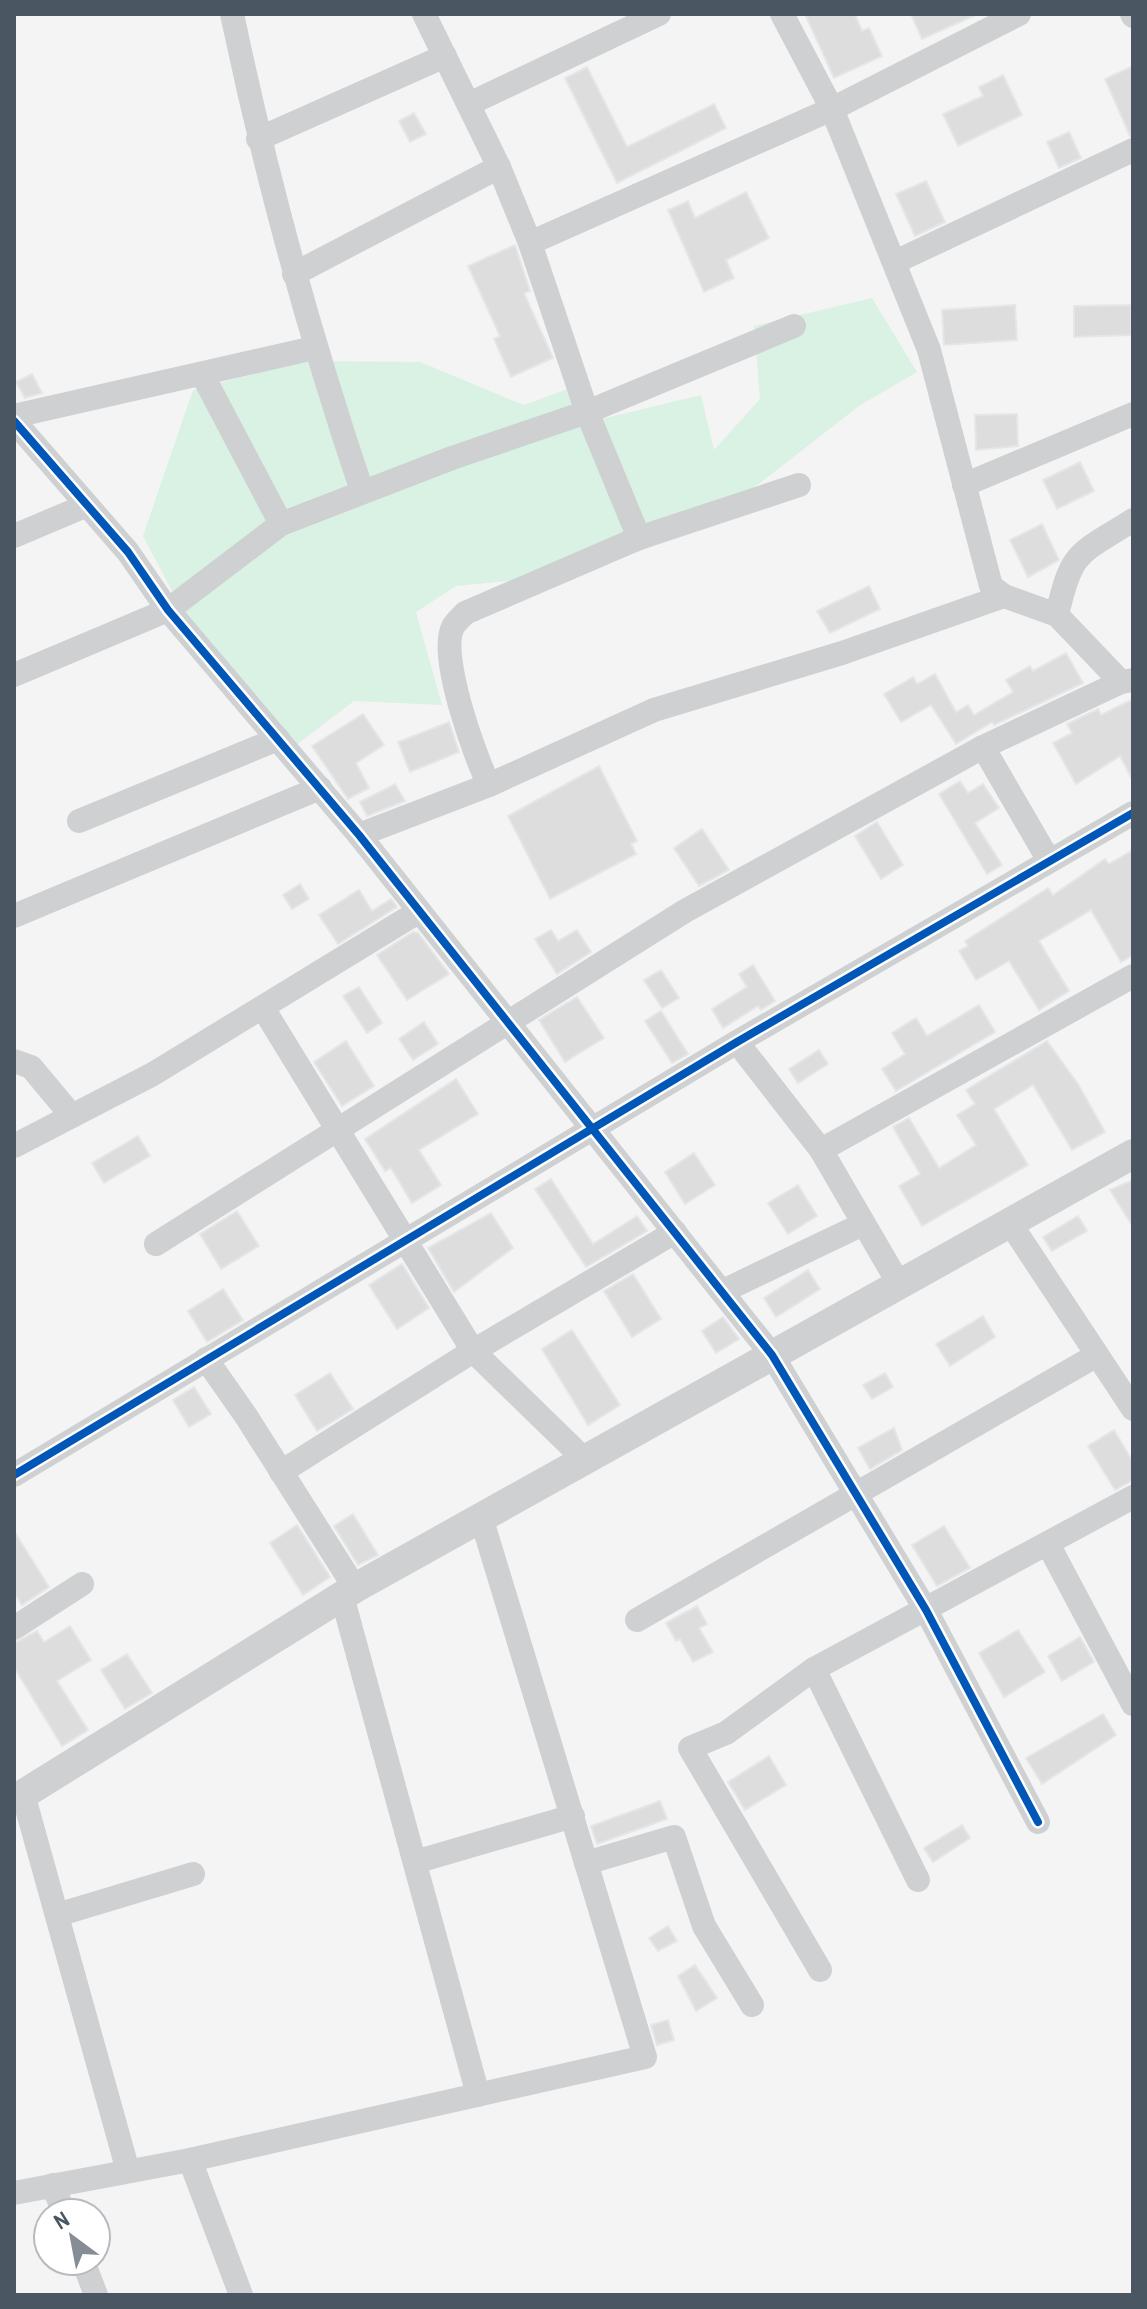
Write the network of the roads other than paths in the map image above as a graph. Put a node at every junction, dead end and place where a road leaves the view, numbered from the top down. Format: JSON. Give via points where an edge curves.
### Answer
{"nodes":[{"id":1,"x":232,"y":14,"type":"edge"},
{"id":2,"x":424,"y":14,"type":"edge"},
{"id":3,"x":659,"y":14,"type":"edge"},
{"id":4,"x":782,"y":14,"type":"edge"},
{"id":5,"x":1019,"y":14,"type":"edge"},
{"id":6,"x":445,"y":56,"type":"junction"},
{"id":7,"x":469,"y":104,"type":"junction"},
{"id":8,"x":832,"y":109,"type":"junction"},
{"id":9,"x":258,"y":139,"type":"junction"},
{"id":10,"x":1133,"y":150,"type":"edge"},
{"id":11,"x":499,"y":167,"type":"junction"},
{"id":12,"x":530,"y":243,"type":"junction"},
{"id":13,"x":895,"y":262,"type":"junction"},
{"id":14,"x":294,"y":274,"type":"junction"},
{"id":15,"x":794,"y":326,"type":"dead end"},
{"id":16,"x":314,"y":348,"type":"junction"},
{"id":17,"x":202,"y":374,"type":"junction"},
{"id":18,"x":587,"y":412,"type":"junction"},
{"id":19,"x":1133,"y":414,"type":"edge"},
{"id":20,"x":14,"y":419,"type":"edge"},
{"id":21,"x":799,"y":485,"type":"dead end"},
{"id":22,"x":964,"y":485,"type":"junction"},
{"id":23,"x":362,"y":491,"type":"junction"},
{"id":24,"x":85,"y":506,"type":"junction"},
{"id":25,"x":1133,"y":520,"type":"edge"},
{"id":26,"x":281,"y":524,"type":"junction"},
{"id":27,"x":14,"y":536,"type":"edge"},
{"id":28,"x":639,"y":538,"type":"junction"},
{"id":29,"x":1004,"y":596,"type":"junction"},
{"id":30,"x":168,"y":610,"type":"junction"},
{"id":31,"x":1057,"y":615,"type":"junction"},
{"id":32,"x":14,"y":675,"type":"edge"},
{"id":33,"x":1127,"y":681,"type":"edge"},
{"id":34,"x":278,"y":739,"type":"junction"},
{"id":35,"x":983,"y":747,"type":"junction"},
{"id":36,"x":489,"y":785,"type":"junction"},
{"id":37,"x":320,"y":788,"type":"junction"},
{"id":38,"x":1133,"y":813,"type":"edge"},
{"id":39,"x":79,"y":821,"type":"dead end"},
{"id":40,"x":359,"y":835,"type":"junction"},
{"id":41,"x":1048,"y":859,"type":"junction"},
{"id":42,"x":418,"y":912,"type":"junction"},
{"id":43,"x":14,"y":916,"type":"edge"},
{"id":44,"x":1133,"y":976,"type":"edge"},
{"id":45,"x":263,"y":1008,"type":"junction"},
{"id":46,"x":506,"y":1022,"type":"junction"},
{"id":47,"x":737,"y":1042,"type":"junction"},
{"id":48,"x":14,"y":1061,"type":"edge"},
{"id":49,"x":72,"y":1116,"type":"junction"},
{"id":50,"x":340,"y":1128,"type":"junction"},
{"id":51,"x":592,"y":1129,"type":"junction"},
{"id":52,"x":14,"y":1146,"type":"edge"},
{"id":53,"x":821,"y":1150,"type":"junction"},
{"id":54,"x":1133,"y":1154,"type":"edge"},
{"id":55,"x":1010,"y":1223,"type":"junction"},
{"id":56,"x":861,"y":1225,"type":"junction"},
{"id":57,"x":675,"y":1232,"type":"junction"},
{"id":58,"x":405,"y":1238,"type":"junction"},
{"id":59,"x":156,"y":1244,"type":"dead end"},
{"id":60,"x":899,"y":1284,"type":"junction"},
{"id":61,"x":723,"y":1291,"type":"junction"},
{"id":62,"x":473,"y":1351,"type":"junction"},
{"id":63,"x":772,"y":1355,"type":"junction"},
{"id":64,"x":1097,"y":1355,"type":"junction"},
{"id":65,"x":206,"y":1359,"type":"junction"},
{"id":66,"x":1133,"y":1409,"type":"edge"},
{"id":67,"x":584,"y":1459,"type":"junction"},
{"id":68,"x":281,"y":1472,"type":"junction"},
{"id":69,"x":14,"y":1475,"type":"edge"},
{"id":70,"x":856,"y":1494,"type":"junction"},
{"id":71,"x":1133,"y":1497,"type":"edge"},
{"id":72,"x":481,"y":1517,"type":"junction"},
{"id":73,"x":1048,"y":1544,"type":"junction"},
{"id":74,"x":82,"y":1584,"type":"dead end"},
{"id":75,"x":348,"y":1592,"type":"junction"},
{"id":76,"x":926,"y":1610,"type":"junction"},
{"id":77,"x":637,"y":1620,"type":"dead end"},
{"id":78,"x":14,"y":1628,"type":"edge"},
{"id":79,"x":814,"y":1669,"type":"junction"},
{"id":80,"x":1133,"y":1704,"type":"edge"},
{"id":81,"x":18,"y":1797,"type":"edge"},
{"id":82,"x":573,"y":1816,"type":"junction"},
{"id":83,"x":1038,"y":1822,"type":"dead end"},
{"id":84,"x":415,"y":1862,"type":"junction"},
{"id":85,"x":586,"y":1863,"type":"junction"},
{"id":86,"x":193,"y":1874,"type":"dead end"},
{"id":87,"x":918,"y":1880,"type":"dead end"},
{"id":88,"x":57,"y":1915,"type":"junction"},
{"id":89,"x":820,"y":1970,"type":"dead end"},
{"id":90,"x":752,"y":2005,"type":"dead end"},
{"id":91,"x":478,"y":2095,"type":"junction"},
{"id":92,"x":190,"y":2160,"type":"junction"},
{"id":93,"x":128,"y":2171,"type":"junction"},
{"id":94,"x":53,"y":2185,"type":"junction"},
{"id":95,"x":14,"y":2193,"type":"edge"},
{"id":96,"x":58,"y":2197,"type":"edge"},
{"id":97,"x":241,"y":2295,"type":"edge"}],
"edges":[{"from":1,"to":9,"type":"street"},
{"from":2,"to":6,"type":"street"},
{"from":3,"to":7,"type":"street"},
{"from":4,"to":8,"type":"street"},
{"from":5,"to":8,"type":"street"},
{"from":6,"to":7,"type":"street"},
{"from":6,"to":9,"type":"street"},
{"from":7,"to":11,"type":"street"},
{"from":8,"to":12,"type":"street"},
{"from":8,"to":13,"type":"street"},
{"from":9,"to":14,"type":"street"},
{"from":10,"to":13,"type":"street"},
{"from":11,"to":12,"type":"street"},
{"from":11,"to":14,"type":"street"},
{"from":12,"to":18,"type":"street"},
{"from":13,"to":22,"type":"street","via":[[929,350]]},
{"from":14,"to":16,"type":"street"},
{"from":15,"to":18,"type":"street"},
{"from":16,"to":17,"type":"street"},
{"from":16,"to":23,"type":"street"},
{"from":17,"to":20,"type":"street"},
{"from":17,"to":26,"type":"street"},
{"from":18,"to":23,"type":"street"},
{"from":18,"to":28,"type":"street"},
{"from":19,"to":22,"type":"street"},
{"from":20,"to":24,"type":"street"},
{"from":21,"to":28,"type":"street"},
{"from":22,"to":29,"type":"street","via":[[991,586]]},
{"from":23,"to":26,"type":"street"},
{"from":24,"to":27,"type":"street"},
{"from":24,"to":30,"type":"street","via":[[128,552]]},
{"from":25,"to":31,"type":"street","via":[[1076,556]]},
{"from":26,"to":30,"type":"street"},
{"from":28,"to":36,"type":"street","via":[[485,603],[465,613],[452,628],[449,647],[466,729]]},
{"from":29,"to":31,"type":"street"},
{"from":29,"to":36,"type":"street","via":[[842,653],[654,710]]},
{"from":30,"to":32,"type":"street"},
{"from":30,"to":34,"type":"street"},
{"from":31,"to":33,"type":"street"},
{"from":33,"to":35,"type":"street"},
{"from":34,"to":37,"type":"street"},
{"from":34,"to":39,"type":"street"},
{"from":35,"to":41,"type":"street"},
{"from":35,"to":46,"type":"street","via":[[685,911]]},
{"from":36,"to":40,"type":"street"},
{"from":37,"to":40,"type":"street"},
{"from":37,"to":43,"type":"street"},
{"from":38,"to":41,"type":"street"},
{"from":40,"to":42,"type":"street"},
{"from":41,"to":47,"type":"street"},
{"from":42,"to":45,"type":"street"},
{"from":42,"to":46,"type":"street"},
{"from":44,"to":53,"type":"street"},
{"from":45,"to":49,"type":"street"},
{"from":45,"to":50,"type":"street"},
{"from":46,"to":50,"type":"street"},
{"from":46,"to":51,"type":"street"},
{"from":47,"to":51,"type":"street"},
{"from":47,"to":53,"type":"street"},
{"from":48,"to":49,"type":"street","via":[[31,1067]]},
{"from":49,"to":52,"type":"street"},
{"from":50,"to":58,"type":"street"},
{"from":50,"to":59,"type":"street"},
{"from":51,"to":57,"type":"street"},
{"from":51,"to":58,"type":"street"},
{"from":53,"to":56,"type":"street"},
{"from":54,"to":55,"type":"street"},
{"from":55,"to":60,"type":"street"},
{"from":55,"to":64,"type":"street"},
{"from":56,"to":60,"type":"street"},
{"from":56,"to":61,"type":"street"},
{"from":57,"to":61,"type":"street"},
{"from":57,"to":62,"type":"street"},
{"from":58,"to":62,"type":"street"},
{"from":58,"to":65,"type":"street"},
{"from":60,"to":63,"type":"street"},
{"from":61,"to":63,"type":"street"},
{"from":62,"to":67,"type":"street"},
{"from":62,"to":68,"type":"street"},
{"from":63,"to":67,"type":"street"},
{"from":63,"to":70,"type":"street"},
{"from":64,"to":66,"type":"street"},
{"from":64,"to":70,"type":"street"},
{"from":65,"to":68,"type":"street"},
{"from":65,"to":69,"type":"street"},
{"from":67,"to":72,"type":"street"},
{"from":68,"to":75,"type":"street"},
{"from":70,"to":76,"type":"street"},
{"from":70,"to":77,"type":"street"},
{"from":71,"to":73,"type":"street"},
{"from":72,"to":75,"type":"street"},
{"from":72,"to":82,"type":"street"},
{"from":73,"to":76,"type":"street"},
{"from":73,"to":80,"type":"street"},
{"from":74,"to":78,"type":"street"},
{"from":75,"to":81,"type":"street"},
{"from":75,"to":84,"type":"street"},
{"from":76,"to":79,"type":"street"},
{"from":76,"to":83,"type":"street"},
{"from":79,"to":87,"type":"street"},
{"from":79,"to":89,"type":"street","via":[[726,1733],[690,1748]]},
{"from":81,"to":88,"type":"street"},
{"from":82,"to":84,"type":"street"},
{"from":82,"to":85,"type":"street"},
{"from":84,"to":91,"type":"street"},
{"from":85,"to":90,"type":"street","via":[[674,1837],[704,1926]]},
{"from":85,"to":91,"type":"street","via":[[645,2057]]},
{"from":86,"to":88,"type":"street"},
{"from":88,"to":93,"type":"street"},
{"from":91,"to":92,"type":"street"},
{"from":92,"to":93,"type":"street"},
{"from":92,"to":97,"type":"street"},
{"from":93,"to":94,"type":"street"},
{"from":94,"to":95,"type":"street"},
{"from":94,"to":96,"type":"street"}]}
